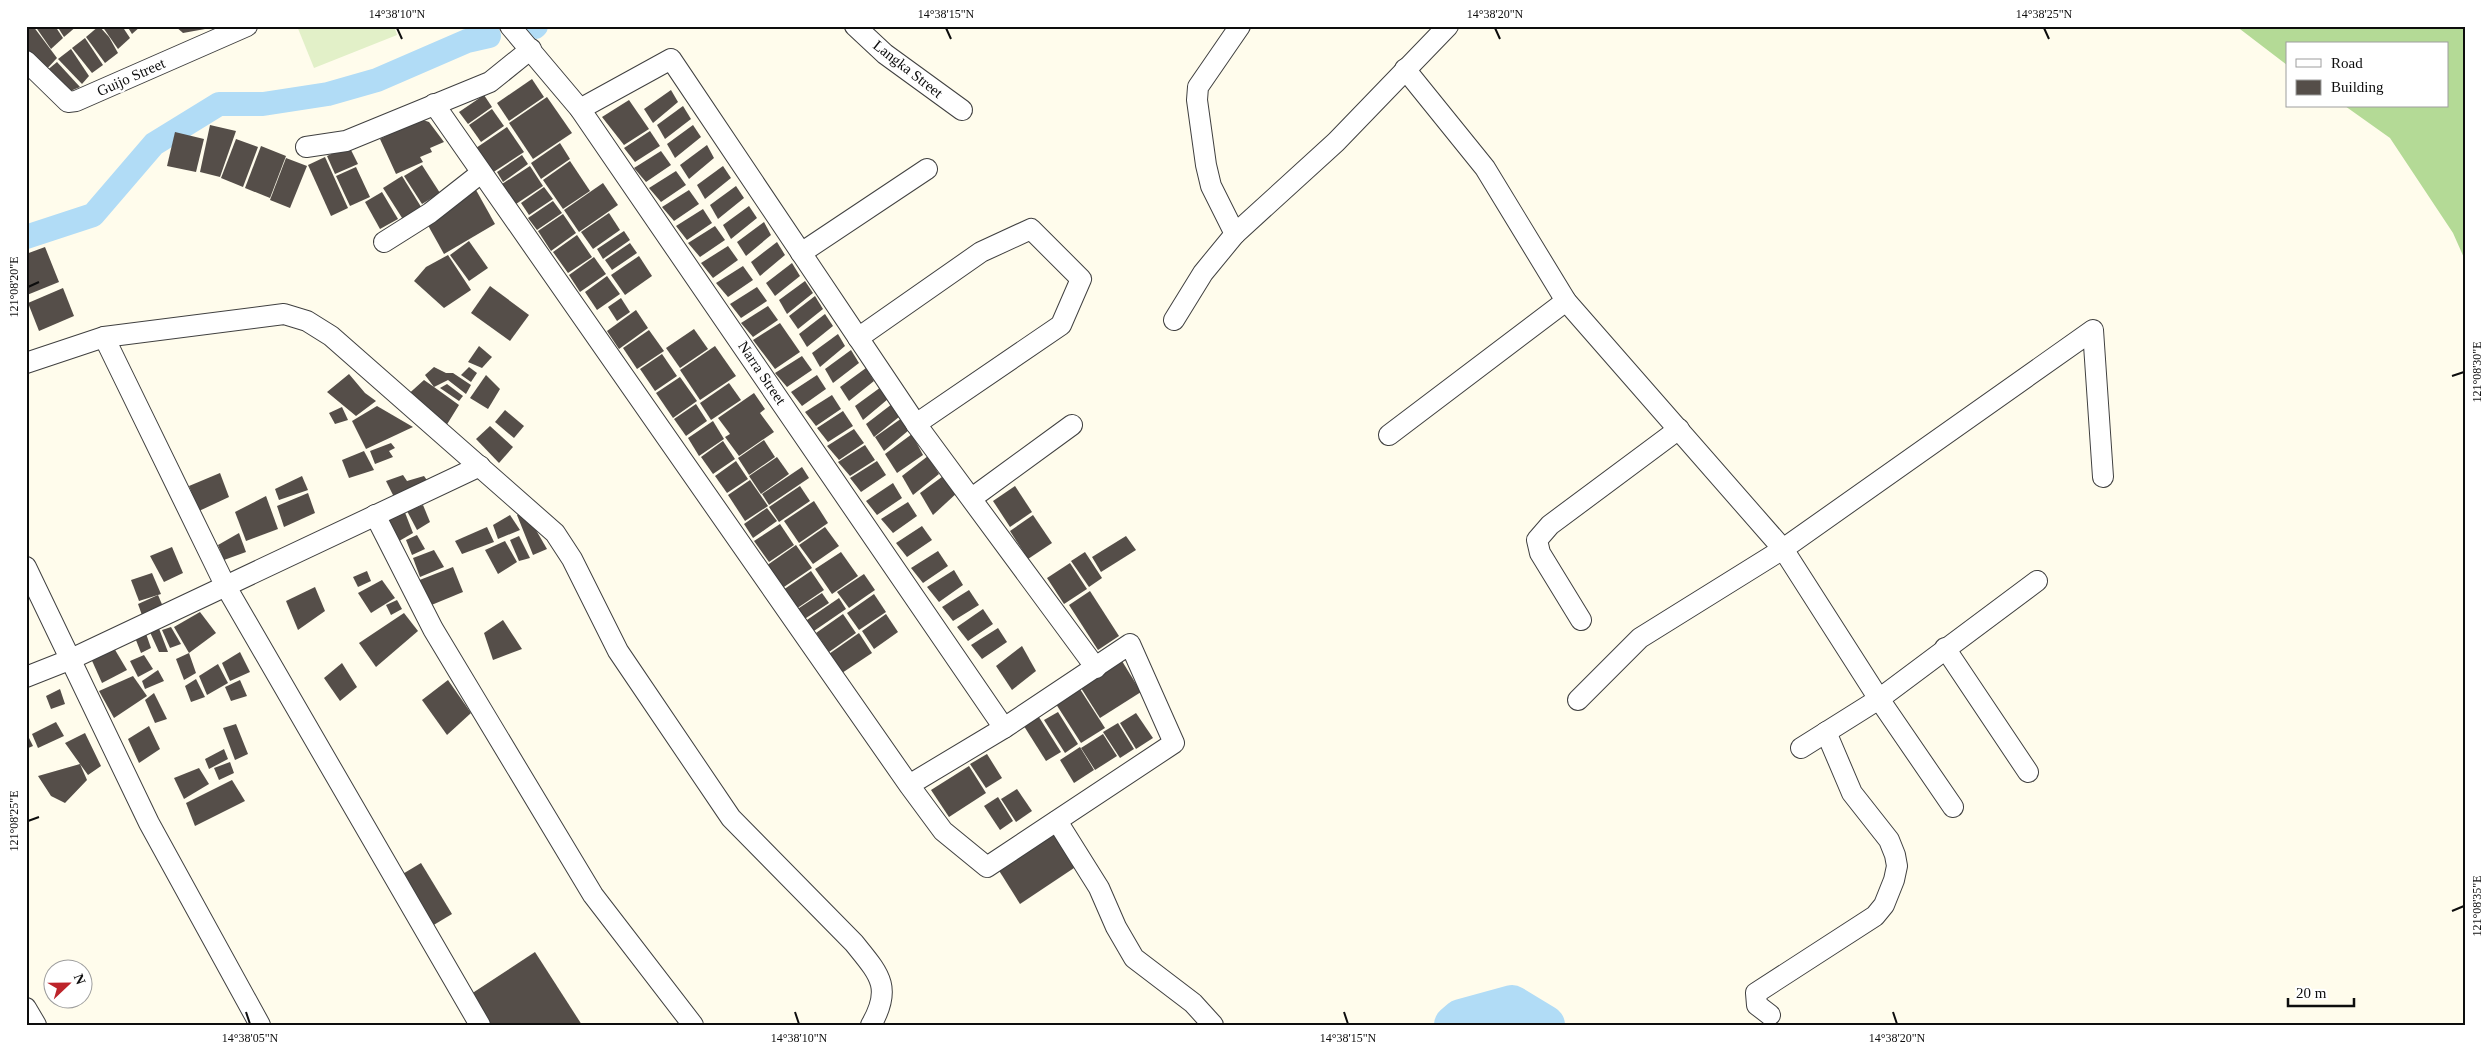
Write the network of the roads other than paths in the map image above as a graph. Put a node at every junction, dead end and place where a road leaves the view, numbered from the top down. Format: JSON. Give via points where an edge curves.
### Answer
{"nodes":[{"id":1,"x":247,"y":26,"type":"edge"},
{"id":2,"x":510,"y":26,"type":"edge"},
{"id":3,"x":855,"y":26,"type":"edge"},
{"id":4,"x":1240,"y":26,"type":"edge"},
{"id":5,"x":1448,"y":26,"type":"edge"},
{"id":6,"x":531,"y":49,"type":"junction"},
{"id":7,"x":26,"y":61,"type":"edge"},
{"id":8,"x":1405,"y":69,"type":"junction"},
{"id":9,"x":434,"y":104,"type":"junction"},
{"id":10,"x":580,"y":109,"type":"junction"},
{"id":11,"x":962,"y":110,"type":"dead end"},
{"id":12,"x":306,"y":147,"type":"dead end"},
{"id":13,"x":927,"y":169,"type":"dead end"},
{"id":14,"x":481,"y":173,"type":"junction"},
{"id":15,"x":1235,"y":234,"type":"junction"},
{"id":16,"x":384,"y":242,"type":"dead end"},
{"id":17,"x":801,"y":253,"type":"junction"},
{"id":18,"x":1566,"y":301,"type":"junction"},
{"id":19,"x":1174,"y":320,"type":"dead end"},
{"id":20,"x":104,"y":337,"type":"junction"},
{"id":21,"x":858,"y":338,"type":"junction"},
{"id":22,"x":26,"y":363,"type":"edge"},
{"id":23,"x":916,"y":424,"type":"junction"},
{"id":24,"x":1072,"y":425,"type":"dead end"},
{"id":25,"x":1679,"y":429,"type":"junction"},
{"id":26,"x":1389,"y":435,"type":"dead end"},
{"id":27,"x":480,"y":466,"type":"junction"},
{"id":28,"x":2103,"y":477,"type":"dead end"},
{"id":29,"x":972,"y":498,"type":"junction"},
{"id":30,"x":375,"y":515,"type":"junction"},
{"id":31,"x":1783,"y":549,"type":"junction"},
{"id":32,"x":26,"y":567,"type":"edge"},
{"id":33,"x":2038,"y":581,"type":"dead end"},
{"id":34,"x":225,"y":585,"type":"junction"},
{"id":35,"x":1581,"y":620,"type":"dead end"},
{"id":36,"x":1945,"y":648,"type":"junction"},
{"id":37,"x":69,"y":660,"type":"junction"},
{"id":38,"x":1096,"y":668,"type":"junction"},
{"id":39,"x":26,"y":677,"type":"edge"},
{"id":40,"x":1879,"y":699,"type":"junction"},
{"id":41,"x":1578,"y":700,"type":"dead end"},
{"id":42,"x":1004,"y":728,"type":"junction"},
{"id":43,"x":1826,"y":732,"type":"junction"},
{"id":44,"x":1801,"y":748,"type":"dead end"},
{"id":45,"x":2028,"y":772,"type":"dead end"},
{"id":46,"x":909,"y":785,"type":"junction"},
{"id":47,"x":1953,"y":807,"type":"dead end"},
{"id":48,"x":1057,"y":820,"type":"junction"},
{"id":49,"x":26,"y":1008,"type":"edge"},
{"id":50,"x":1770,"y":1015,"type":"dead end"},
{"id":51,"x":36,"y":1025,"type":"edge"},
{"id":52,"x":260,"y":1025,"type":"edge"},
{"id":53,"x":480,"y":1025,"type":"edge"},
{"id":54,"x":693,"y":1025,"type":"edge"},
{"id":55,"x":872,"y":1025,"type":"edge"},
{"id":56,"x":1213,"y":1025,"type":"edge"}],
"edges":[{"from":1,"to":7,"type":"street","name":"Guijo Street","via":[[76,101],[68,102]]},
{"from":2,"to":6,"type":"street","name":"Narra Street"},
{"from":3,"to":11,"type":"street","name":"Langka Street","via":[[885,54]]},
{"from":4,"to":15,"type":"street","via":[[1198,87],[1197,100],[1206,165],[1212,186]]},
{"from":5,"to":8,"type":"street"},
{"from":6,"to":9,"type":"street","via":[[490,82]]},
{"from":6,"to":10,"type":"street","name":"Narra Street"},
{"from":8,"to":15,"type":"street","via":[[1336,142]]},
{"from":8,"to":18,"type":"street","via":[[1484,168]]},
{"from":9,"to":12,"type":"street","via":[[346,141]]},
{"from":9,"to":14,"type":"street"},
{"from":10,"to":17,"type":"street","via":[[671,59]]},
{"from":10,"to":42,"type":"street","name":"Narra Street"},
{"from":13,"to":17,"type":"street"},
{"from":14,"to":16,"type":"street","via":[[430,213]]},
{"from":14,"to":46,"type":"street"},
{"from":15,"to":19,"type":"street","via":[[1203,273]]},
{"from":17,"to":21,"type":"street"},
{"from":18,"to":25,"type":"street"},
{"from":18,"to":26,"type":"street"},
{"from":20,"to":22,"type":"street"},
{"from":20,"to":27,"type":"street","via":[[284,314],[307,321],[331,336]]},
{"from":20,"to":34,"type":"street"},
{"from":21,"to":23,"type":"street"},
{"from":21,"to":23,"type":"street","via":[[981,252],[1031,229],[1081,279],[1060,325]]},
{"from":23,"to":29,"type":"street"},
{"from":24,"to":29,"type":"street"},
{"from":25,"to":31,"type":"street"},
{"from":25,"to":35,"type":"street","via":[[1550,525],[1537,540],[1540,553]]},
{"from":27,"to":30,"type":"street"},
{"from":27,"to":55,"type":"street","via":[[555,533],[572,559],[618,651],[731,818],[872,965],[884,988],[879,1012]]},
{"from":28,"to":31,"type":"street","via":[[2093,330]]},
{"from":29,"to":38,"type":"street"},
{"from":30,"to":34,"type":"street"},
{"from":30,"to":54,"type":"street","via":[[433,629],[593,895]]},
{"from":31,"to":40,"type":"street"},
{"from":31,"to":41,"type":"street","via":[[1640,638]]},
{"from":32,"to":37,"type":"street"},
{"from":33,"to":36,"type":"street"},
{"from":34,"to":37,"type":"street"},
{"from":34,"to":53,"type":"street"},
{"from":36,"to":40,"type":"street"},
{"from":36,"to":45,"type":"street"},
{"from":37,"to":39,"type":"street"},
{"from":37,"to":52,"type":"street","via":[[149,822]]},
{"from":38,"to":42,"type":"street"},
{"from":38,"to":48,"type":"street","via":[[1130,644],[1174,743]]},
{"from":40,"to":43,"type":"street"},
{"from":40,"to":47,"type":"street"},
{"from":42,"to":46,"type":"street"},
{"from":43,"to":44,"type":"street"},
{"from":43,"to":50,"type":"street","via":[[1852,794],[1889,840],[1897,866],[1889,895],[1875,916],[1756,993],[1757,1005]]},
{"from":46,"to":48,"type":"street","via":[[943,831],[987,867]]},
{"from":48,"to":56,"type":"street","via":[[1098,888],[1134,958],[1193,1003]]},
{"from":49,"to":51,"type":"street"}]}
